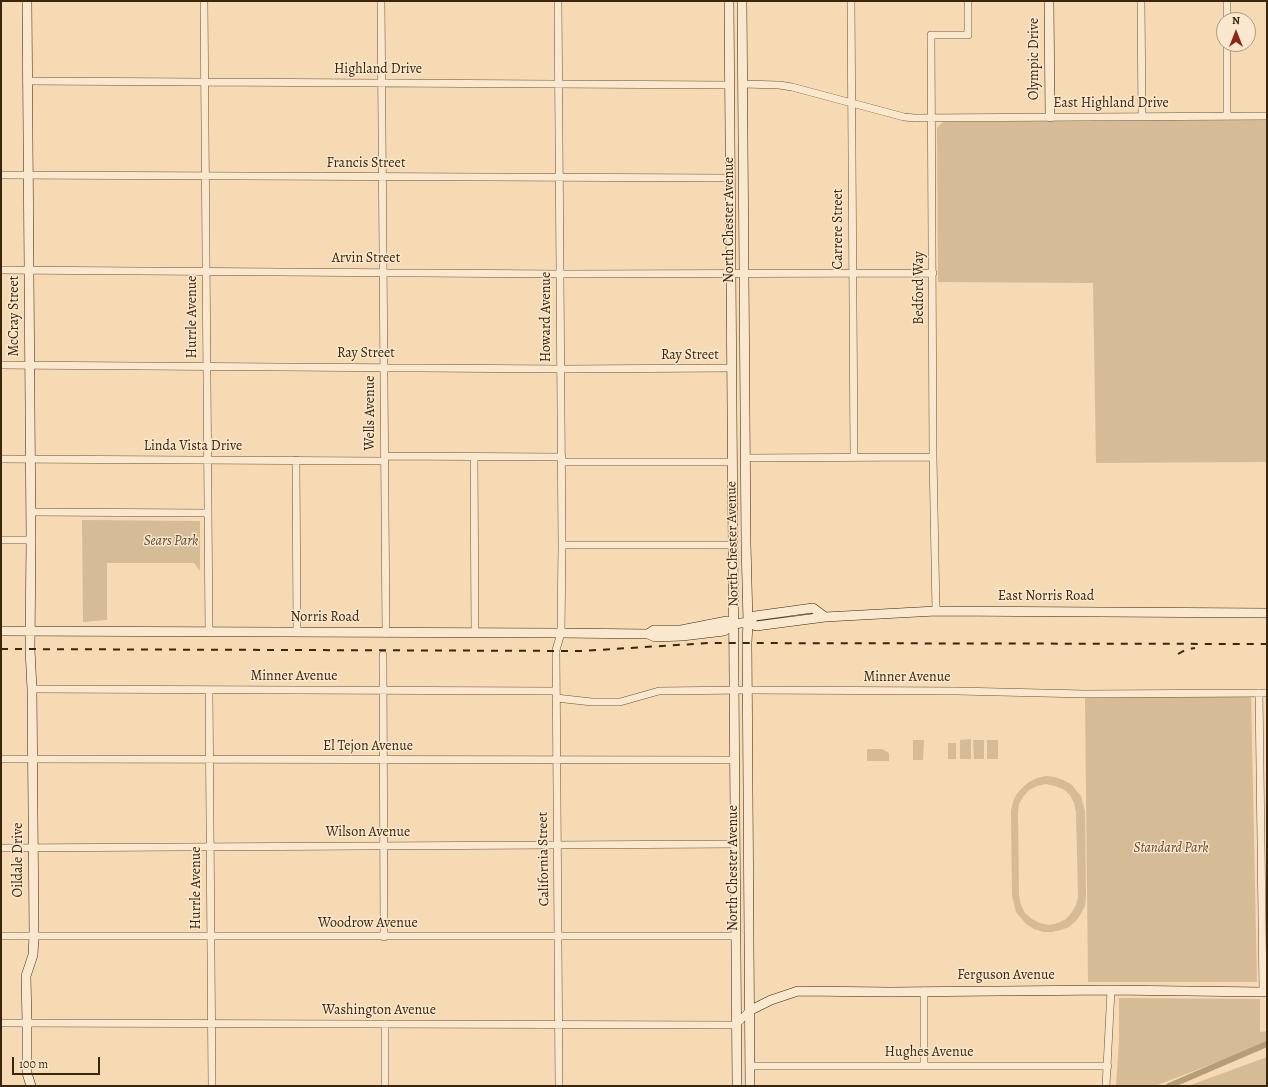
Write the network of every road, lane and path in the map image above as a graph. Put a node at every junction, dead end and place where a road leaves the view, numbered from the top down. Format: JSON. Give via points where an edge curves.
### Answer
{"nodes":[{"id":1,"x":26,"y":1,"type":"edge"},
{"id":2,"x":204,"y":1,"type":"edge"},
{"id":3,"x":381,"y":1,"type":"edge"},
{"id":4,"x":558,"y":1,"type":"edge"},
{"id":5,"x":729,"y":1,"type":"edge"},
{"id":6,"x":742,"y":1,"type":"edge"},
{"id":7,"x":851,"y":1,"type":"edge"},
{"id":8,"x":968,"y":1,"type":"edge"},
{"id":9,"x":1049,"y":1,"type":"edge"},
{"id":10,"x":1141,"y":1,"type":"edge"},
{"id":11,"x":1227,"y":1,"type":"edge"},
{"id":12,"x":1227,"y":12,"type":"edge"},
{"id":13,"x":1227,"y":52,"type":"edge"},
{"id":14,"x":27,"y":81,"type":"junction"},
{"id":15,"x":205,"y":82,"type":"junction"},
{"id":16,"x":382,"y":83,"type":"junction"},
{"id":17,"x":559,"y":84,"type":"junction"},
{"id":18,"x":729,"y":84,"type":"junction"},
{"id":19,"x":743,"y":84,"type":"junction"},
{"id":20,"x":852,"y":103,"type":"junction"},
{"id":21,"x":743,"y":113,"type":"junction"},
{"id":22,"x":1227,"y":116,"type":"junction"},
{"id":23,"x":1267,"y":116,"type":"edge"},
{"id":24,"x":1050,"y":117,"type":"junction"},
{"id":25,"x":1142,"y":117,"type":"junction"},
{"id":26,"x":932,"y":118,"type":"junction"},
{"id":27,"x":1,"y":175,"type":"edge"},
{"id":28,"x":28,"y":175,"type":"junction"},
{"id":29,"x":205,"y":176,"type":"junction"},
{"id":30,"x":382,"y":177,"type":"junction"},
{"id":31,"x":559,"y":178,"type":"junction"},
{"id":32,"x":730,"y":178,"type":"junction"},
{"id":33,"x":1,"y":270,"type":"edge"},
{"id":34,"x":29,"y":270,"type":"junction"},
{"id":35,"x":206,"y":271,"type":"junction"},
{"id":36,"x":383,"y":272,"type":"junction"},
{"id":37,"x":731,"y":273,"type":"junction"},
{"id":38,"x":853,"y":273,"type":"junction"},
{"id":39,"x":933,"y":273,"type":"junction"},
{"id":40,"x":560,"y":274,"type":"junction"},
{"id":41,"x":744,"y":274,"type":"junction"},
{"id":42,"x":1,"y":365,"type":"edge"},
{"id":43,"x":30,"y":365,"type":"junction"},
{"id":44,"x":207,"y":366,"type":"junction"},
{"id":45,"x":384,"y":367,"type":"junction"},
{"id":46,"x":732,"y":368,"type":"junction"},
{"id":47,"x":561,"y":369,"type":"junction"},
{"id":48,"x":732,"y":435,"type":"junction"},
{"id":49,"x":474,"y":457,"type":"junction"},
{"id":50,"x":854,"y":457,"type":"junction"},
{"id":51,"x":933,"y":457,"type":"junction"},
{"id":52,"x":745,"y":458,"type":"junction"},
{"id":53,"x":1,"y":459,"type":"edge"},
{"id":54,"x":30,"y":459,"type":"junction"},
{"id":55,"x":384,"y":459,"type":"junction"},
{"id":56,"x":207,"y":460,"type":"junction"},
{"id":57,"x":296,"y":460,"type":"junction"},
{"id":58,"x":562,"y":460,"type":"junction"},
{"id":59,"x":732,"y":462,"type":"junction"},
{"id":60,"x":31,"y":512,"type":"junction"},
{"id":61,"x":208,"y":513,"type":"junction"},
{"id":62,"x":1,"y":540,"type":"edge"},
{"id":63,"x":31,"y":540,"type":"junction"},
{"id":64,"x":562,"y":545,"type":"junction"},
{"id":65,"x":733,"y":545,"type":"junction"},
{"id":66,"x":936,"y":611,"type":"junction"},
{"id":67,"x":1267,"y":613,"type":"edge"},
{"id":68,"x":748,"y":622,"type":"junction"},
{"id":69,"x":734,"y":624,"type":"junction"},
{"id":70,"x":1,"y":631,"type":"edge"},
{"id":71,"x":30,"y":631,"type":"junction"},
{"id":72,"x":209,"y":632,"type":"junction"},
{"id":73,"x":297,"y":632,"type":"junction"},
{"id":74,"x":386,"y":633,"type":"junction"},
{"id":75,"x":475,"y":633,"type":"junction"},
{"id":76,"x":561,"y":633,"type":"junction"},
{"id":77,"x":383,"y":655,"type":"dead end"},
{"id":78,"x":32,"y":689,"type":"junction"},
{"id":79,"x":209,"y":690,"type":"junction"},
{"id":80,"x":383,"y":690,"type":"junction"},
{"id":81,"x":734,"y":690,"type":"junction"},
{"id":82,"x":747,"y":690,"type":"junction"},
{"id":83,"x":1263,"y":693,"type":"edge"},
{"id":84,"x":556,"y":694,"type":"junction"},
{"id":85,"x":1,"y":759,"type":"edge"},
{"id":86,"x":32,"y":759,"type":"junction"},
{"id":87,"x":210,"y":760,"type":"junction"},
{"id":88,"x":383,"y":760,"type":"junction"},
{"id":89,"x":734,"y":760,"type":"junction"},
{"id":90,"x":556,"y":761,"type":"junction"},
{"id":91,"x":735,"y":844,"type":"junction"},
{"id":92,"x":384,"y":845,"type":"junction"},
{"id":93,"x":557,"y":845,"type":"junction"},
{"id":94,"x":210,"y":846,"type":"junction"},
{"id":95,"x":1,"y":848,"type":"edge"},
{"id":96,"x":33,"y":848,"type":"junction"},
{"id":97,"x":1,"y":936,"type":"edge"},
{"id":98,"x":34,"y":936,"type":"junction"},
{"id":99,"x":211,"y":936,"type":"junction"},
{"id":100,"x":736,"y":936,"type":"junction"},
{"id":101,"x":384,"y":937,"type":"junction"},
{"id":102,"x":558,"y":937,"type":"junction"},
{"id":103,"x":1111,"y":990,"type":"junction"},
{"id":104,"x":924,"y":991,"type":"junction"},
{"id":105,"x":1265,"y":991,"type":"edge"},
{"id":106,"x":749,"y":1010,"type":"junction"},
{"id":107,"x":26,"y":1022,"type":"junction"},
{"id":108,"x":1,"y":1023,"type":"edge"},
{"id":109,"x":211,"y":1023,"type":"junction"},
{"id":110,"x":385,"y":1024,"type":"junction"},
{"id":111,"x":559,"y":1025,"type":"junction"},
{"id":112,"x":736,"y":1025,"type":"junction"},
{"id":113,"x":750,"y":1066,"type":"junction"},
{"id":114,"x":924,"y":1066,"type":"junction"},
{"id":115,"x":1108,"y":1066,"type":"junction"},
{"id":116,"x":31,"y":1086,"type":"edge"},
{"id":117,"x":212,"y":1086,"type":"edge"},
{"id":118,"x":385,"y":1086,"type":"edge"},
{"id":119,"x":559,"y":1086,"type":"edge"},
{"id":120,"x":737,"y":1086,"type":"edge"},
{"id":121,"x":750,"y":1086,"type":"edge"},
{"id":122,"x":1106,"y":1086,"type":"edge"}],
"edges":[{"from":1,"to":14,"type":"street","name":"McCray Street"},
{"from":2,"to":15,"type":"street","name":"Hurrle Avenue"},
{"from":3,"to":16,"type":"street","name":"Wells Avenue"},
{"from":4,"to":17,"type":"street","name":"Howard Avenue"},
{"from":5,"to":18,"type":"street","name":"North Chester Avenue"},
{"from":6,"to":19,"type":"street","name":"North Chester Avenue"},
{"from":7,"to":20,"type":"street","name":"Carrere Street"},
{"from":8,"to":26,"type":"street","name":"Bedford Way","via":[[968,35],[931,35]]},
{"from":9,"to":24,"type":"street","name":"Olympic Drive"},
{"from":10,"to":25,"type":"street"},
{"from":11,"to":12,"type":"street"},
{"from":13,"to":22,"type":"street"},
{"from":14,"to":15,"type":"street","name":"Highland Drive"},
{"from":14,"to":28,"type":"street","name":"McCray Street"},
{"from":15,"to":16,"type":"street","name":"Highland Drive"},
{"from":15,"to":29,"type":"street","name":"Hurrle Avenue"},
{"from":16,"to":17,"type":"street","name":"Highland Drive"},
{"from":16,"to":30,"type":"street","name":"Wells Avenue"},
{"from":17,"to":18,"type":"street","name":"Highland Drive"},
{"from":17,"to":31,"type":"street","name":"Howard Avenue"},
{"from":18,"to":21,"type":"street","via":[[734,87]]},
{"from":18,"to":32,"type":"street","name":"North Chester Avenue"},
{"from":19,"to":20,"type":"street","name":"East Highland Drive","via":[[792,87]]},
{"from":19,"to":21,"type":"street","name":"North Chester Avenue"},
{"from":20,"to":26,"type":"street","name":"East Highland Drive","via":[[904,117]]},
{"from":20,"to":38,"type":"street","name":"Carrere Street"},
{"from":21,"to":41,"type":"street","name":"North Chester Avenue"},
{"from":22,"to":23,"type":"street","name":"East Highland Drive"},
{"from":22,"to":25,"type":"street","name":"East Highland Drive"},
{"from":24,"to":25,"type":"street","name":"East Highland Drive"},
{"from":24,"to":26,"type":"street","name":"East Highland Drive"},
{"from":26,"to":39,"type":"street","name":"Bedford Way"},
{"from":27,"to":28,"type":"street","name":"Francis Street"},
{"from":28,"to":29,"type":"street","name":"Francis Street"},
{"from":28,"to":34,"type":"street","name":"McCray Street"},
{"from":29,"to":30,"type":"street","name":"Francis Street"},
{"from":29,"to":35,"type":"street","name":"Hurrle Avenue"},
{"from":30,"to":31,"type":"street","name":"Francis Street"},
{"from":30,"to":36,"type":"street","name":"Wells Avenue"},
{"from":31,"to":32,"type":"street","name":"Francis Street"},
{"from":31,"to":40,"type":"street","name":"Howard Avenue"},
{"from":32,"to":37,"type":"street","name":"North Chester Avenue"},
{"from":33,"to":34,"type":"street","name":"Arvin Street"},
{"from":34,"to":35,"type":"street","name":"Arvin Street"},
{"from":34,"to":43,"type":"street","name":"McCray Street"},
{"from":35,"to":36,"type":"street","name":"Arvin Street"},
{"from":35,"to":44,"type":"street","name":"Hurrle Avenue"},
{"from":36,"to":40,"type":"street","name":"Arvin Street"},
{"from":36,"to":45,"type":"street","name":"Wells Avenue"},
{"from":37,"to":40,"type":"street","name":"Arvin Street"},
{"from":37,"to":41,"type":"street","name":"Arvin Street"},
{"from":37,"to":46,"type":"street","name":"North Chester Avenue"},
{"from":38,"to":39,"type":"street","name":"Arvin Street"},
{"from":38,"to":41,"type":"street","name":"Arvin Street"},
{"from":38,"to":50,"type":"street","name":"Carrere Street"},
{"from":39,"to":51,"type":"street","name":"Bedford Way"},
{"from":40,"to":47,"type":"street","name":"Howard Avenue"},
{"from":41,"to":52,"type":"street","name":"North Chester Avenue"},
{"from":42,"to":43,"type":"street","name":"Ray Street"},
{"from":43,"to":44,"type":"street","name":"Ray Street"},
{"from":43,"to":54,"type":"street","name":"McCray Street"},
{"from":44,"to":45,"type":"street","name":"Ray Street"},
{"from":44,"to":56,"type":"street","name":"Hurrle Avenue"},
{"from":45,"to":47,"type":"street","name":"Ray Street"},
{"from":45,"to":55,"type":"street","name":"Wells Avenue"},
{"from":46,"to":47,"type":"street","name":"Ray Street"},
{"from":46,"to":48,"type":"street","name":"North Chester Avenue"},
{"from":47,"to":58,"type":"street","name":"Howard Avenue"},
{"from":48,"to":52,"type":"street","via":[[739,455]]},
{"from":48,"to":59,"type":"street","name":"North Chester Avenue"},
{"from":49,"to":55,"type":"street","name":"Linda Vista Drive"},
{"from":49,"to":58,"type":"street","name":"Linda Vista Drive"},
{"from":49,"to":75,"type":"street"},
{"from":50,"to":51,"type":"street"},
{"from":50,"to":52,"type":"street"},
{"from":51,"to":66,"type":"street","name":"Bedford Way"},
{"from":52,"to":68,"type":"street","name":"North Chester Avenue"},
{"from":53,"to":54,"type":"street","name":"Linda Vista Drive"},
{"from":54,"to":56,"type":"street","name":"Linda Vista Drive"},
{"from":54,"to":60,"type":"street","name":"McCray Street"},
{"from":55,"to":57,"type":"street","name":"Linda Vista Drive"},
{"from":55,"to":74,"type":"street","name":"Wells Avenue"},
{"from":56,"to":57,"type":"street","name":"Linda Vista Drive"},
{"from":56,"to":61,"type":"street","name":"Hurrle Avenue"},
{"from":57,"to":73,"type":"street"},
{"from":58,"to":59,"type":"street","name":"Linda Vista Drive"},
{"from":58,"to":64,"type":"street","name":"Howard Avenue"},
{"from":59,"to":65,"type":"street","name":"North Chester Avenue"},
{"from":60,"to":61,"type":"street"},
{"from":60,"to":63,"type":"street","name":"McCray Street"},
{"from":61,"to":72,"type":"street","name":"Hurrle Avenue"},
{"from":62,"to":63,"type":"street"},
{"from":63,"to":71,"type":"street","name":"McCray Street"},
{"from":64,"to":65,"type":"street"},
{"from":64,"to":76,"type":"street","name":"Howard Avenue"},
{"from":65,"to":69,"type":"street","name":"North Chester Avenue"},
{"from":66,"to":67,"type":"street","name":"East Norris Road"},
{"from":66,"to":68,"type":"street","name":"East Norris Road","via":[[825,617],[756,626]]},
{"from":68,"to":69,"type":"street","name":"East Norris Road"},
{"from":68,"to":82,"type":"street","name":"North Chester Avenue"},
{"from":69,"to":76,"type":"street","name":"Norris Road","via":[[724,631],[682,636]]},
{"from":69,"to":81,"type":"street","name":"North Chester Avenue"},
{"from":70,"to":71,"type":"street","name":"Norris Road"},
{"from":71,"to":72,"type":"street","name":"Norris Road"},
{"from":71,"to":78,"type":"street","name":"Oildale Drive"},
{"from":72,"to":73,"type":"street","name":"Norris Road"},
{"from":73,"to":74,"type":"street","name":"Norris Road"},
{"from":74,"to":75,"type":"street","name":"Norris Road"},
{"from":75,"to":76,"type":"street","name":"Norris Road"},
{"from":76,"to":84,"type":"street","name":"California Street","via":[[556,650]]},
{"from":77,"to":80,"type":"street"},
{"from":78,"to":79,"type":"street","name":"Minner Avenue"},
{"from":78,"to":86,"type":"street","name":"Oildale Drive"},
{"from":79,"to":80,"type":"street","name":"Minner Avenue"},
{"from":79,"to":87,"type":"street","name":"Hurrle Avenue"},
{"from":80,"to":84,"type":"street","name":"Minner Avenue"},
{"from":80,"to":88,"type":"street"},
{"from":81,"to":82,"type":"street","name":"Minner Avenue"},
{"from":81,"to":84,"type":"street","name":"Minner Avenue","via":[[659,691],[620,702],[592,702]]},
{"from":81,"to":89,"type":"street","name":"North Chester Avenue"},
{"from":82,"to":83,"type":"street","name":"Minner Avenue","via":[[1085,694]]},
{"from":82,"to":106,"type":"street","name":"North Chester Avenue"},
{"from":83,"to":105,"type":"street"},
{"from":84,"to":90,"type":"street","name":"California Street"},
{"from":85,"to":86,"type":"street","name":"El Tejon Avenue"},
{"from":86,"to":87,"type":"street","name":"El Tejon Avenue"},
{"from":86,"to":96,"type":"street","name":"Oildale Drive"},
{"from":87,"to":88,"type":"street","name":"El Tejon Avenue"},
{"from":87,"to":94,"type":"street","name":"Hurrle Avenue"},
{"from":88,"to":90,"type":"street","name":"El Tejon Avenue"},
{"from":88,"to":92,"type":"street"},
{"from":89,"to":90,"type":"street","name":"El Tejon Avenue"},
{"from":89,"to":91,"type":"street","name":"North Chester Avenue"},
{"from":90,"to":93,"type":"street","name":"California Street"},
{"from":91,"to":93,"type":"street","name":"Wilson Avenue"},
{"from":91,"to":100,"type":"street","name":"North Chester Avenue"},
{"from":92,"to":93,"type":"street","name":"Wilson Avenue"},
{"from":92,"to":94,"type":"street","name":"Wilson Avenue"},
{"from":92,"to":101,"type":"street"},
{"from":93,"to":102,"type":"street","name":"California Street"},
{"from":94,"to":96,"type":"street","name":"Wilson Avenue"},
{"from":94,"to":99,"type":"street","name":"Hurrle Avenue"},
{"from":95,"to":96,"type":"street","name":"Wilson Avenue"},
{"from":96,"to":98,"type":"street","name":"Oildale Drive"},
{"from":97,"to":98,"type":"street","name":"Woodrow Avenue"},
{"from":98,"to":99,"type":"street","name":"Woodrow Avenue"},
{"from":98,"to":107,"type":"street","name":"Oildale Drive","via":[[33,955],[26,976]]},
{"from":99,"to":101,"type":"street","name":"Woodrow Avenue"},
{"from":99,"to":109,"type":"street","name":"Hurrle Avenue"},
{"from":100,"to":102,"type":"street","name":"Woodrow Avenue"},
{"from":100,"to":112,"type":"street","name":"North Chester Avenue"},
{"from":101,"to":102,"type":"street","name":"Woodrow Avenue"},
{"from":102,"to":111,"type":"street","name":"California Street"},
{"from":103,"to":104,"type":"street","name":"Ferguson Avenue"},
{"from":103,"to":105,"type":"street","name":"Ferguson Avenue"},
{"from":103,"to":115,"type":"street"},
{"from":104,"to":106,"type":"street","name":"Ferguson Avenue","via":[[798,991]]},
{"from":104,"to":114,"type":"street"},
{"from":106,"to":112,"type":"street"},
{"from":106,"to":113,"type":"street","name":"North Chester Avenue"},
{"from":107,"to":108,"type":"street","name":"Washington Avenue"},
{"from":107,"to":109,"type":"street","name":"Washington Avenue"},
{"from":107,"to":116,"type":"street","name":"Oildale Drive","via":[[27,1073]]},
{"from":109,"to":110,"type":"street","name":"Washington Avenue"},
{"from":109,"to":117,"type":"street","name":"Hurrle Avenue"},
{"from":110,"to":111,"type":"street","name":"Washington Avenue"},
{"from":110,"to":118,"type":"street"},
{"from":111,"to":112,"type":"street","name":"Washington Avenue"},
{"from":111,"to":119,"type":"street","name":"California Street"},
{"from":112,"to":120,"type":"street","name":"North Chester Avenue"},
{"from":113,"to":114,"type":"street","name":"Hughes Avenue"},
{"from":113,"to":121,"type":"street","name":"North Chester Avenue"},
{"from":114,"to":115,"type":"street","name":"Hughes Avenue"},
{"from":115,"to":122,"type":"street"}]}
